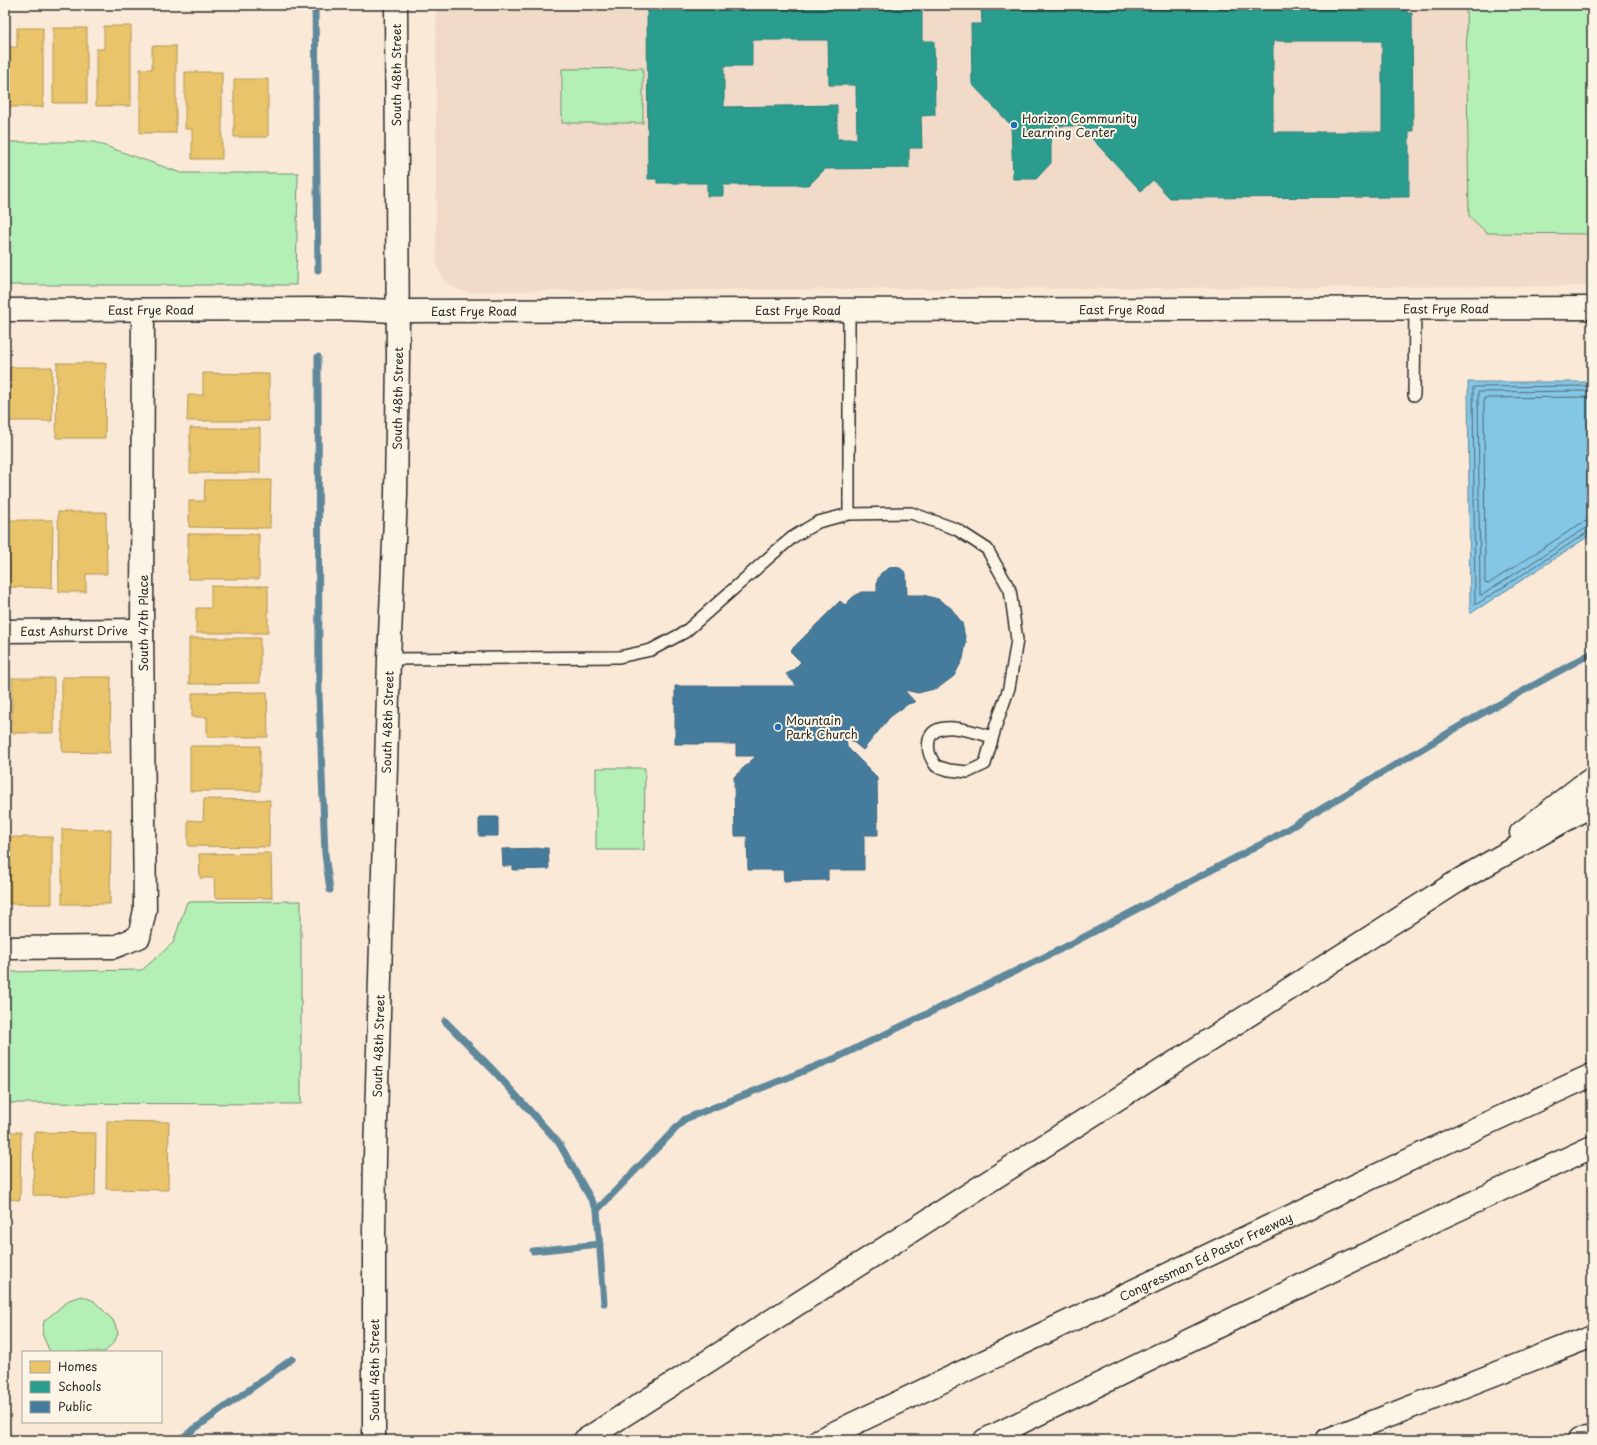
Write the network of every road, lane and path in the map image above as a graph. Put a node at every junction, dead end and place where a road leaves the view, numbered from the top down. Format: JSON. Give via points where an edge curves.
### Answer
{"nodes":[{"id":1,"x":396,"y":5,"type":"edge"},
{"id":2,"x":1415,"y":308,"type":"junction"},
{"id":3,"x":1592,"y":308,"type":"edge"},
{"id":4,"x":5,"y":310,"type":"edge"},
{"id":5,"x":143,"y":310,"type":"junction"},
{"id":6,"x":848,"y":310,"type":"junction"},
{"id":7,"x":398,"y":311,"type":"junction"},
{"id":8,"x":1414,"y":395,"type":"dead end"},
{"id":9,"x":849,"y":514,"type":"junction"},
{"id":10,"x":142,"y":630,"type":"junction"},
{"id":11,"x":5,"y":631,"type":"edge"},
{"id":12,"x":389,"y":659,"type":"junction"},
{"id":13,"x":992,"y":738,"type":"junction"},
{"id":14,"x":1592,"y":779,"type":"edge"},
{"id":15,"x":1592,"y":805,"type":"edge"},
{"id":16,"x":1461,"y":879,"type":"junction"},
{"id":17,"x":5,"y":948,"type":"edge"},
{"id":18,"x":1592,"y":1075,"type":"edge"},
{"id":19,"x":1592,"y":1147,"type":"edge"},
{"id":20,"x":1592,"y":1336,"type":"edge"},
{"id":21,"x":1592,"y":1438,"type":"edge"},
{"id":22,"x":374,"y":1440,"type":"edge"},
{"id":23,"x":585,"y":1440,"type":"edge"},
{"id":24,"x":819,"y":1440,"type":"edge"},
{"id":25,"x":985,"y":1440,"type":"edge"},
{"id":26,"x":1327,"y":1440,"type":"edge"},
{"id":27,"x":1580,"y":1440,"type":"edge"}],
"edges":[{"from":1,"to":7,"type":"main road","name":"South 48th Street"},
{"from":2,"to":3,"type":"main road","name":"East Frye Road"},
{"from":2,"to":6,"type":"main road","name":"East Frye Road"},
{"from":2,"to":8,"type":"lane"},
{"from":4,"to":5,"type":"main road","name":"East Frye Road"},
{"from":5,"to":7,"type":"main road","name":"East Frye Road"},
{"from":5,"to":10,"type":"main road","name":"South 47th Place"},
{"from":6,"to":7,"type":"main road","name":"East Frye Road"},
{"from":6,"to":9,"type":"lane"},
{"from":7,"to":12,"type":"main road","name":"South 48th Street","via":[[396,487]]},
{"from":9,"to":12,"type":"lane","via":[[818,522],[793,537],[686,632],[651,650],[619,657]]},
{"from":9,"to":13,"type":"lane","via":[[911,513],[956,529],[987,549],[1010,590],[1017,640],[1008,688]]},
{"from":10,"to":11,"type":"main road","name":"East Ashurst Drive"},
{"from":10,"to":17,"type":"main road","name":"South 47th Place","via":[[145,910],[139,936],[114,947]]},
{"from":12,"to":22,"type":"main road","name":"South 48th Street","via":[[375,1156]]},
{"from":13,"to":13,"type":"lane","via":[[985,764],[968,772],[936,766],[929,757],[930,737],[944,728],[958,728]]},
{"from":14,"to":16,"type":"main road"},
{"from":15,"to":16,"type":"main road"},
{"from":16,"to":23,"type":"main road"},
{"from":18,"to":24,"type":"main road","name":"Congressman Ed Pastor Freeway"},
{"from":19,"to":25,"type":"main road","via":[[1433,1221]]},
{"from":20,"to":26,"type":"main road"},
{"from":21,"to":27,"type":"main road"}]}
